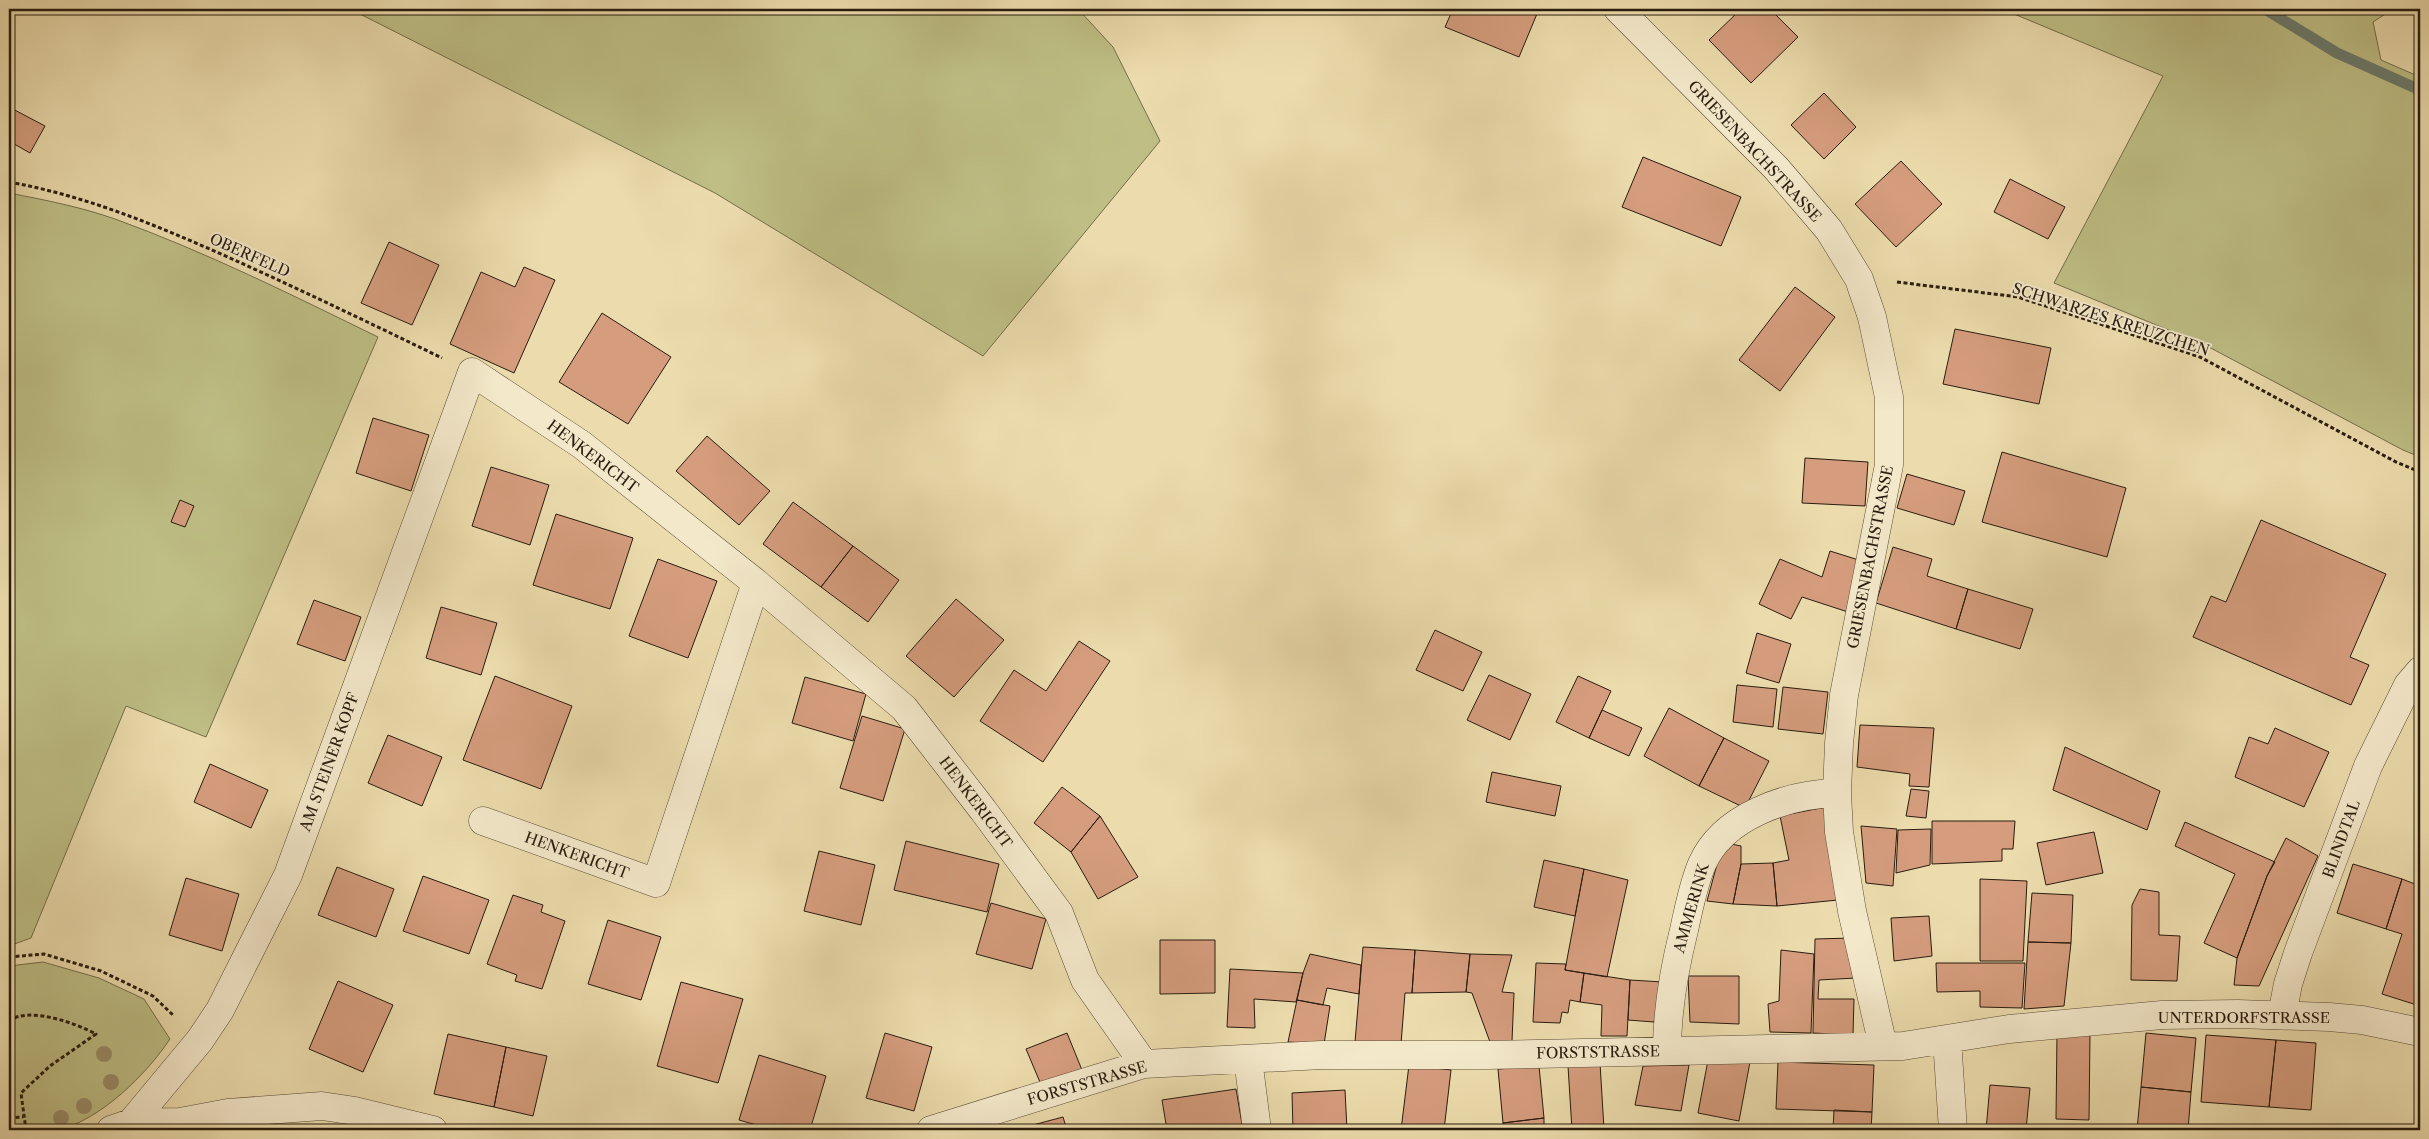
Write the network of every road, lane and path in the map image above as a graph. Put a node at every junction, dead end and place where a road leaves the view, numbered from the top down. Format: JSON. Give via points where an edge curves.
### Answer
{"nodes":[{"id":1,"x":1618,"y":9,"type":"edge"},
{"id":2,"x":9,"y":182,"type":"edge"},
{"id":3,"x":1859,"y":279,"type":"junction"},
{"id":4,"x":472,"y":372,"type":"junction"},
{"id":5,"x":2420,"y":472,"type":"edge"},
{"id":6,"x":756,"y":583,"type":"junction"},
{"id":7,"x":2420,"y":671,"type":"edge"},
{"id":8,"x":1837,"y":792,"type":"junction"},
{"id":9,"x":483,"y":821,"type":"dead end"},
{"id":10,"x":9,"y":957,"type":"edge"},
{"id":11,"x":2282,"y":1015,"type":"junction"},
{"id":12,"x":9,"y":1021,"type":"edge"},
{"id":13,"x":2420,"y":1032,"type":"edge"},
{"id":14,"x":1947,"y":1039,"type":"junction"},
{"id":15,"x":200,"y":1040,"type":"junction"},
{"id":16,"x":1883,"y":1046,"type":"junction"},
{"id":17,"x":1667,"y":1051,"type":"junction"},
{"id":18,"x":1248,"y":1059,"type":"junction"},
{"id":19,"x":1144,"y":1064,"type":"junction"},
{"id":20,"x":23,"y":1117,"type":"junction"},
{"id":21,"x":9,"y":1118,"type":"edge"},
{"id":22,"x":121,"y":1126,"type":"edge"},
{"id":23,"x":26,"y":1130,"type":"edge"},
{"id":24,"x":433,"y":1130,"type":"edge"},
{"id":25,"x":931,"y":1130,"type":"edge"},
{"id":26,"x":1257,"y":1130,"type":"edge"},
{"id":27,"x":1953,"y":1130,"type":"edge"}],
"edges":[{"from":1,"to":3,"type":"street","name":"GRIESENBACHSTRASSE","via":[[1781,174],[1828,230]]},
{"from":2,"to":4,"type":"path","name":"OBERFELD","via":[[105,206],[154,225]]},
{"from":3,"to":5,"type":"path","name":"SCHWARZES KREUZCHEN","via":[[1933,285],[2018,298],[2200,357]]},
{"from":3,"to":8,"type":"street","name":"GRIESENBACHSTRASSE","via":[[1872,317],[1889,398],[1889,465],[1844,695]]},
{"from":4,"to":6,"type":"street","name":"HENKERICHT","via":[[582,445]]},
{"from":4,"to":15,"type":"street","name":"AM STEINER KOPF","via":[[288,875],[220,1010]]},
{"from":6,"to":9,"type":"street","name":"HENKERICHT","via":[[656,883]]},
{"from":6,"to":19,"type":"street","name":"HENKERICHT","via":[[904,708],[1059,913],[1085,980]]},
{"from":7,"to":11,"type":"street","name":"BLINDTAL","via":[[2408,685],[2368,766],[2298,953]]},
{"from":8,"to":16,"type":"street","name":"GRIESENBACHSTRASSE","via":[[1839,832],[1852,911]]},
{"from":8,"to":17,"type":"street","name":"AMMERINK","via":[[1800,796],[1760,811],[1740,822],[1714,846],[1703,862],[1677,957],[1669,1006]]},
{"from":10,"to":15,"type":"path","via":[[44,954],[101,970],[153,996]]},
{"from":11,"to":13,"type":"street","name":"UNTERDORFSTRASSE","via":[[2362,1020]]},
{"from":11,"to":14,"type":"street","name":"UNTERDORFSTRASSE","via":[[2162,1015],[2009,1029]]},
{"from":12,"to":20,"type":"path","via":[[15,1016],[49,1017],[96,1034],[50,1066],[21,1093]]},
{"from":14,"to":16,"type":"street","name":"FORSTSTRASSE"},
{"from":14,"to":27,"type":"street"},
{"from":15,"to":22,"type":"street","name":"AM STEINER KOPF"},
{"from":16,"to":17,"type":"street","name":"FORSTSTRASSE"},
{"from":17,"to":18,"type":"street","name":"FORSTSTRASSE","via":[[1322,1055]]},
{"from":18,"to":19,"type":"street","name":"FORSTSTRASSE"},
{"from":18,"to":26,"type":"street"},
{"from":19,"to":25,"type":"street","name":"FORSTSTRASSE"},
{"from":20,"to":21,"type":"path"},
{"from":20,"to":23,"type":"path"},
{"from":22,"to":24,"type":"street","via":[[322,1106]]}]}
